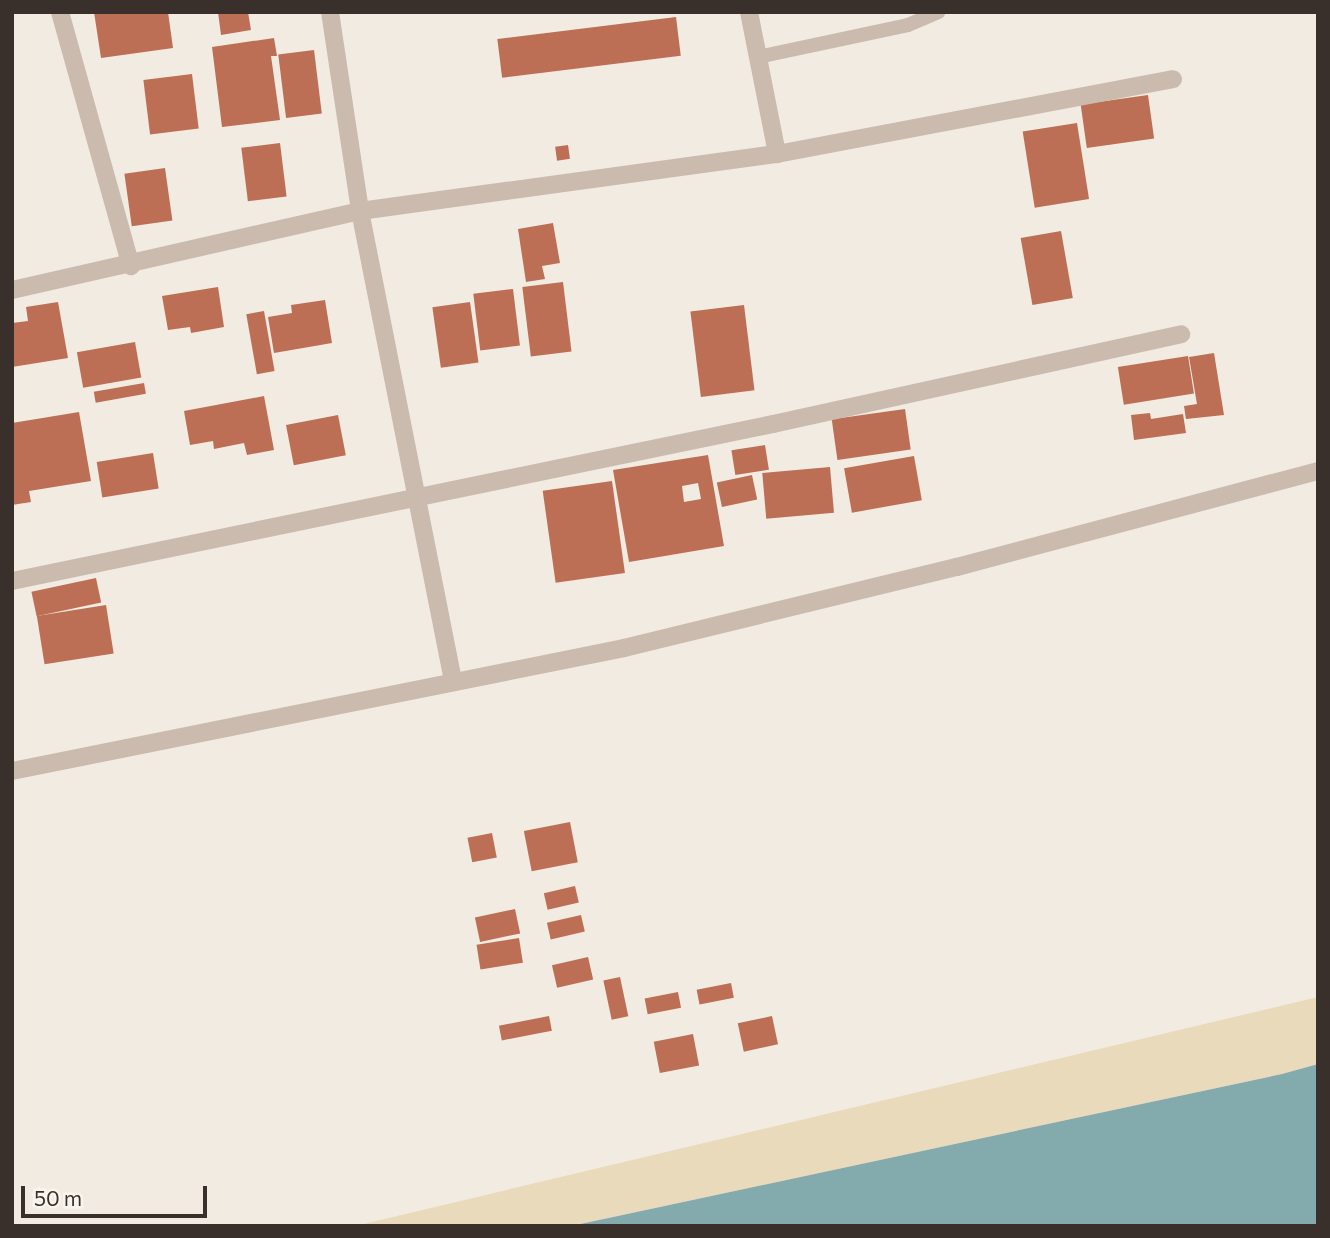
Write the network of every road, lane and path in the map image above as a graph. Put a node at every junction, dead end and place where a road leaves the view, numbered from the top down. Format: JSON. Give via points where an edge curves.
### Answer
{"nodes":[{"id":1,"x":60,"y":12,"type":"edge"},
{"id":2,"x":330,"y":12,"type":"edge"},
{"id":3,"x":749,"y":12,"type":"edge"},
{"id":4,"x":938,"y":12,"type":"edge"},
{"id":5,"x":758,"y":57,"type":"junction"},
{"id":6,"x":1172,"y":79,"type":"dead end"},
{"id":7,"x":778,"y":154,"type":"junction"},
{"id":8,"x":360,"y":211,"type":"junction"},
{"id":9,"x":131,"y":266,"type":"junction"},
{"id":10,"x":12,"y":290,"type":"edge"},
{"id":11,"x":1181,"y":334,"type":"dead end"},
{"id":12,"x":1318,"y":471,"type":"edge"},
{"id":13,"x":417,"y":498,"type":"junction"},
{"id":14,"x":12,"y":581,"type":"edge"},
{"id":15,"x":453,"y":682,"type":"junction"},
{"id":16,"x":12,"y":771,"type":"edge"}],
"edges":[{"from":1,"to":9,"type":"street"},
{"from":2,"to":8,"type":"street"},
{"from":3,"to":5,"type":"street"},
{"from":4,"to":5,"type":"lane","via":[[908,25]]},
{"from":5,"to":7,"type":"street"},
{"from":6,"to":7,"type":"street"},
{"from":7,"to":8,"type":"street"},
{"from":8,"to":9,"type":"street"},
{"from":8,"to":13,"type":"street"},
{"from":9,"to":10,"type":"street"},
{"from":11,"to":13,"type":"street"},
{"from":12,"to":15,"type":"street","via":[[717,625]]},
{"from":13,"to":14,"type":"street"},
{"from":13,"to":15,"type":"street"},
{"from":15,"to":16,"type":"street"}]}
